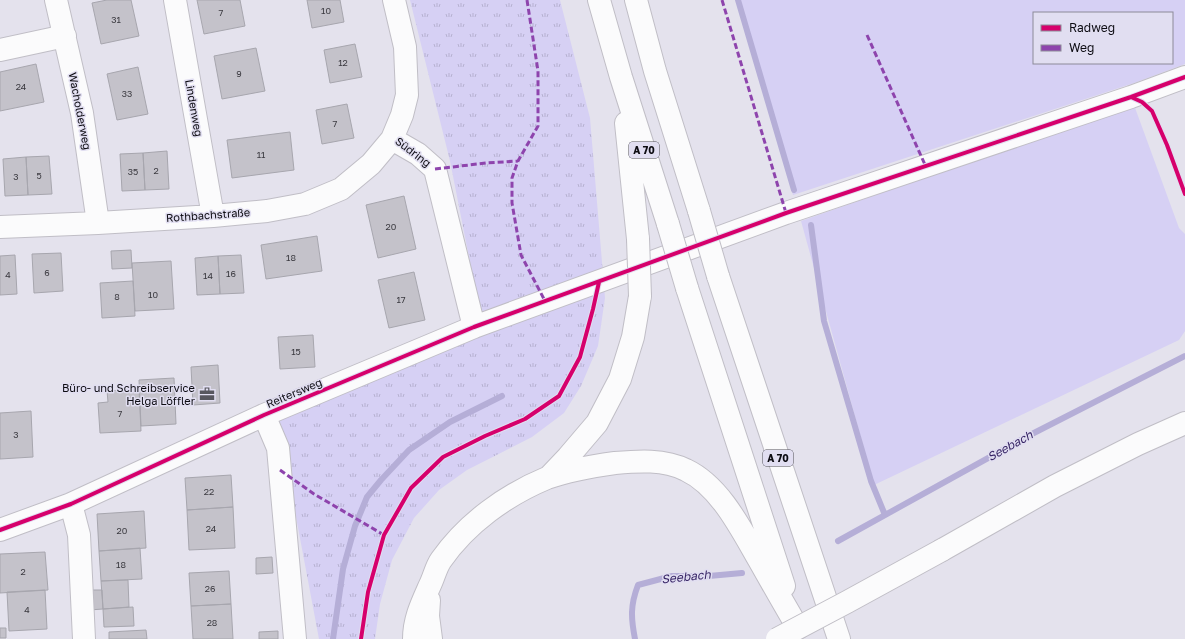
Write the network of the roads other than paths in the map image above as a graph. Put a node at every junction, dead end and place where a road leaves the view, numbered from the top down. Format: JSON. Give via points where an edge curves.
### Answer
{"nodes":[{"id":1,"x":56,"y":0,"type":"edge"},
{"id":2,"x":175,"y":0,"type":"edge"},
{"id":3,"x":394,"y":0,"type":"edge"},
{"id":4,"x":599,"y":0,"type":"edge"},
{"id":5,"x":636,"y":0,"type":"edge"},
{"id":6,"x":65,"y":36,"type":"junction"},
{"id":7,"x":0,"y":50,"type":"edge"},
{"id":8,"x":621,"y":77,"type":"junction"},
{"id":9,"x":1185,"y":77,"type":"edge"},
{"id":10,"x":392,"y":139,"type":"junction"},
{"id":11,"x":214,"y":216,"type":"junction"},
{"id":12,"x":98,"y":223,"type":"junction"},
{"id":13,"x":0,"y":227,"type":"edge"},
{"id":14,"x":474,"y":327,"type":"junction"},
{"id":15,"x":264,"y":415,"type":"junction"},
{"id":16,"x":1185,"y":423,"type":"edge"},
{"id":17,"x":548,"y":478,"type":"junction"},
{"id":18,"x":71,"y":504,"type":"junction"},
{"id":19,"x":0,"y":530,"type":"edge"},
{"id":20,"x":431,"y":583,"type":"junction"},
{"id":21,"x":800,"y":634,"type":"edge"},
{"id":22,"x":84,"y":639,"type":"edge"},
{"id":23,"x":295,"y":639,"type":"edge"},
{"id":24,"x":414,"y":639,"type":"edge"},
{"id":25,"x":431,"y":639,"type":"edge"},
{"id":26,"x":777,"y":639,"type":"edge"},
{"id":27,"x":839,"y":639,"type":"edge"}],
"edges":[{"from":1,"to":6,"type":"main road","name":"Wacholderweg"},
{"from":2,"to":11,"type":"main road","name":"Lindenweg"},
{"from":3,"to":10,"type":"main road","name":"Südring","via":[[405,47],[407,95]]},
{"from":4,"to":8,"type":"main road","number":"A 70"},
{"from":5,"to":27,"type":"main road","number":"A 70","bridge":true,"via":[[655,71],[718,276]]},
{"from":6,"to":7,"type":"main road"},
{"from":6,"to":12,"type":"main road","name":"Wacholderweg","via":[[82,114]]},
{"from":8,"to":17,"type":"main road","bridge":true,"via":[[638,239],[640,296],[633,337],[620,379],[597,423]]},
{"from":8,"to":21,"type":"main road","number":"A 70","bridge":true},
{"from":9,"to":14,"type":"main road","name":"Reitersweg","via":[[786,213]]},
{"from":10,"to":11,"type":"main road","name":"Rothbachstraße","via":[[371,164],[341,189],[305,204]]},
{"from":10,"to":14,"type":"main road","name":"Südring","via":[[418,154],[435,169]]},
{"from":11,"to":12,"type":"main road","name":"Rothbachstraße"},
{"from":12,"to":13,"type":"main road","name":"Rothbachstraße"},
{"from":14,"to":15,"type":"main road","name":"Reitersweg"},
{"from":15,"to":18,"type":"main road","name":"Reitersweg"},
{"from":15,"to":23,"type":"main road","name":"Reitersweg","via":[[278,448]]},
{"from":16,"to":26,"type":"main road","bridge":true,"via":[[1055,486]]},
{"from":17,"to":20,"type":"main road","via":[[514,494],[486,513],[459,538],[440,561]]},
{"from":17,"to":21,"type":"main road","via":[[579,469],[639,461],[665,463],[686,470],[709,486],[725,504]]},
{"from":18,"to":19,"type":"main road","name":"Reitersweg"},
{"from":18,"to":22,"type":"main road","via":[[79,535]]},
{"from":20,"to":24,"type":"main road","via":[[419,608]]},
{"from":20,"to":25,"type":"main road","via":[[428,616]]}]}
